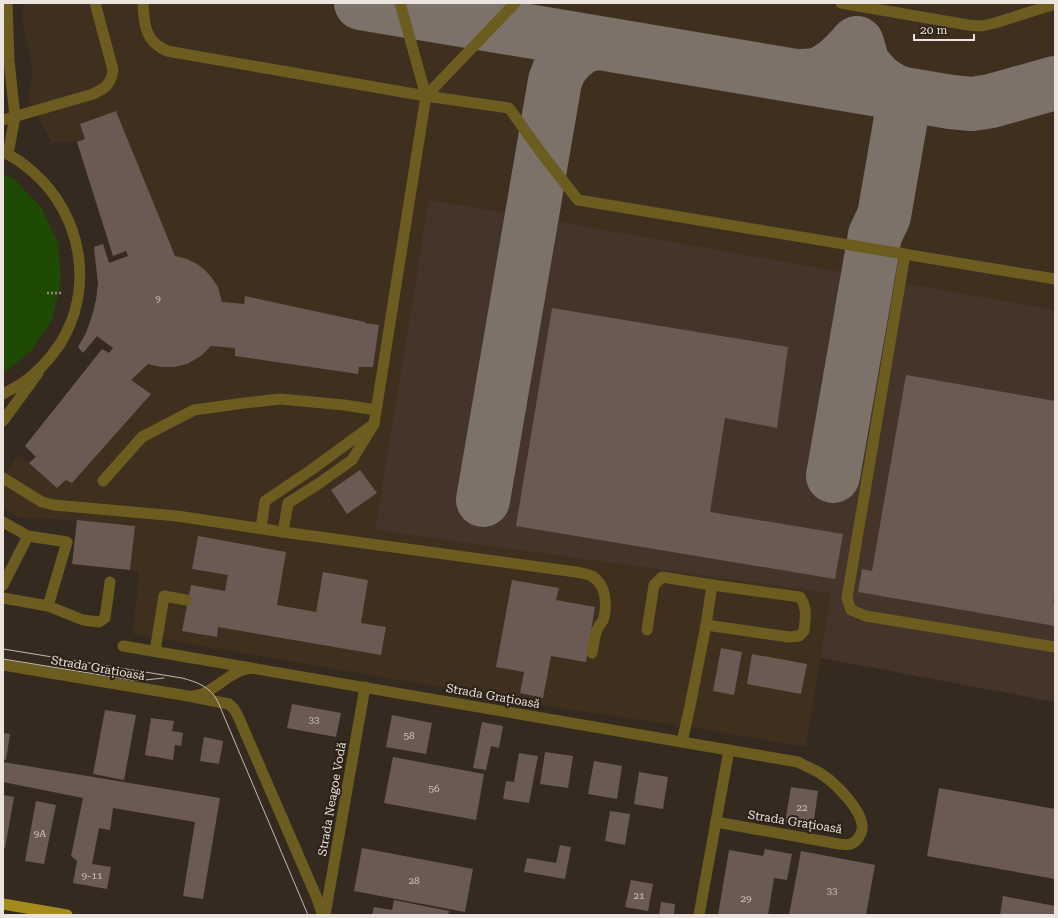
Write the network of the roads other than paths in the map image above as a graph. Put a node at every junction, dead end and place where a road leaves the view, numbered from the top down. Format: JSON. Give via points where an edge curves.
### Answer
{"nodes":[{"id":1,"x":95,"y":3,"type":"edge"},
{"id":2,"x":143,"y":3,"type":"edge"},
{"id":3,"x":400,"y":3,"type":"edge"},
{"id":4,"x":515,"y":3,"type":"edge"},
{"id":5,"x":841,"y":3,"type":"edge"},
{"id":6,"x":1055,"y":4,"type":"edge"},
{"id":7,"x":6,"y":10,"type":"edge"},
{"id":8,"x":6,"y":62,"type":"edge"},
{"id":9,"x":426,"y":96,"type":"junction"},
{"id":10,"x":15,"y":117,"type":"junction"},
{"id":11,"x":3,"y":120,"type":"edge"},
{"id":12,"x":5,"y":153,"type":"edge"},
{"id":13,"x":905,"y":254,"type":"junction"},
{"id":14,"x":1055,"y":279,"type":"edge"},
{"id":15,"x":47,"y":361,"type":"junction"},
{"id":16,"x":3,"y":394,"type":"edge"},
{"id":17,"x":376,"y":410,"type":"junction"},
{"id":18,"x":3,"y":422,"type":"edge"},
{"id":19,"x":374,"y":424,"type":"junction"},
{"id":20,"x":3,"y":478,"type":"edge"},
{"id":21,"x":103,"y":481,"type":"dead end"},
{"id":22,"x":3,"y":522,"type":"edge"},
{"id":23,"x":261,"y":528,"type":"junction"},
{"id":24,"x":283,"y":532,"type":"junction"},
{"id":25,"x":28,"y":536,"type":"junction"},
{"id":26,"x":110,"y":582,"type":"dead end"},
{"id":27,"x":3,"y":585,"type":"edge"},
{"id":28,"x":712,"y":585,"type":"junction"},
{"id":29,"x":3,"y":598,"type":"edge"},
{"id":30,"x":186,"y":600,"type":"dead end"},
{"id":31,"x":48,"y":606,"type":"junction"},
{"id":32,"x":706,"y":625,"type":"junction"},
{"id":33,"x":647,"y":630,"type":"dead end"},
{"id":34,"x":123,"y":646,"type":"dead end"},
{"id":35,"x":1055,"y":647,"type":"edge"},
{"id":36,"x":155,"y":651,"type":"junction"},
{"id":37,"x":592,"y":653,"type":"dead end"},
{"id":38,"x":3,"y":665,"type":"edge"},
{"id":39,"x":252,"y":667,"type":"junction"},
{"id":40,"x":365,"y":687,"type":"junction"},
{"id":41,"x":188,"y":696,"type":"junction"},
{"id":42,"x":682,"y":742,"type":"junction"},
{"id":43,"x":729,"y":750,"type":"junction"},
{"id":44,"x":716,"y":822,"type":"junction"},
{"id":45,"x":3,"y":904,"type":"edge"},
{"id":46,"x":67,"y":915,"type":"edge"},
{"id":47,"x":324,"y":915,"type":"edge"},
{"id":48,"x":699,"y":915,"type":"edge"}],
"edges":[{"from":1,"to":10,"type":"street","via":[[113,70],[107,86],[93,94]]},
{"from":2,"to":9,"type":"street","via":[[150,38],[167,51]]},
{"from":3,"to":9,"type":"street"},
{"from":4,"to":9,"type":"street"},
{"from":5,"to":6,"type":"street","via":[[982,26]]},
{"from":7,"to":8,"type":"street"},
{"from":8,"to":10,"type":"street"},
{"from":9,"to":13,"type":"street","via":[[509,108],[578,200]]},
{"from":9,"to":17,"type":"street"},
{"from":10,"to":11,"type":"street"},
{"from":10,"to":12,"type":"street"},
{"from":12,"to":15,"type":"street","via":[[43,180],[57,198],[68,217],[78,252],[80,281],[77,303],[60,344]]},
{"from":13,"to":14,"type":"street"},
{"from":13,"to":35,"type":"street","via":[[847,598],[851,610],[866,616]]},
{"from":15,"to":16,"type":"street","via":[[25,381]]},
{"from":15,"to":18,"type":"street"},
{"from":17,"to":19,"type":"street"},
{"from":17,"to":21,"type":"street","via":[[280,400],[194,410],[142,437]]},
{"from":19,"to":23,"type":"street","via":[[265,501]]},
{"from":19,"to":24,"type":"street","via":[[352,460],[288,503]]},
{"from":20,"to":23,"type":"street","via":[[47,504],[176,516]]},
{"from":22,"to":25,"type":"street"},
{"from":23,"to":24,"type":"street"},
{"from":24,"to":37,"type":"street","via":[[590,575],[604,590],[606,605],[604,620],[595,635]]},
{"from":25,"to":27,"type":"street"},
{"from":25,"to":31,"type":"street","via":[[67,542]]},
{"from":26,"to":31,"type":"street","via":[[105,618],[99,622],[83,620]]},
{"from":28,"to":32,"type":"street"},
{"from":28,"to":32,"type":"street","via":[[800,597],[806,612],[804,631],[798,636],[789,637]]},
{"from":28,"to":33,"type":"street","via":[[662,577],[654,585]]},
{"from":29,"to":31,"type":"street"},
{"from":30,"to":36,"type":"street","via":[[164,596]]},
{"from":32,"to":42,"type":"street"},
{"from":34,"to":36,"type":"street","name":"Strada Grațioasă"},
{"from":36,"to":39,"type":"street","name":"Strada Grațioasă"},
{"from":38,"to":41,"type":"street","name":"Strada Grațioasă"},
{"from":39,"to":40,"type":"street","name":"Strada Grațioasă"},
{"from":39,"to":41,"type":"street","name":"Strada Grațioasă","via":[[233,674],[205,693]]},
{"from":40,"to":42,"type":"street","name":"Strada Grațioasă"},
{"from":40,"to":47,"type":"street","name":"Strada Neagoe Vodă"},
{"from":41,"to":47,"type":"street","name":"Strada Grațioasă","via":[[230,704],[234,709]]},
{"from":42,"to":43,"type":"street","name":"Strada Grațioasă"},
{"from":43,"to":44,"type":"street"},
{"from":43,"to":44,"type":"street","name":"Strada Grațioasă","via":[[798,762],[820,773],[853,803],[863,829],[859,838],[851,844],[839,844]]},
{"from":44,"to":48,"type":"street"},
{"from":45,"to":46,"type":"main road"}]}
